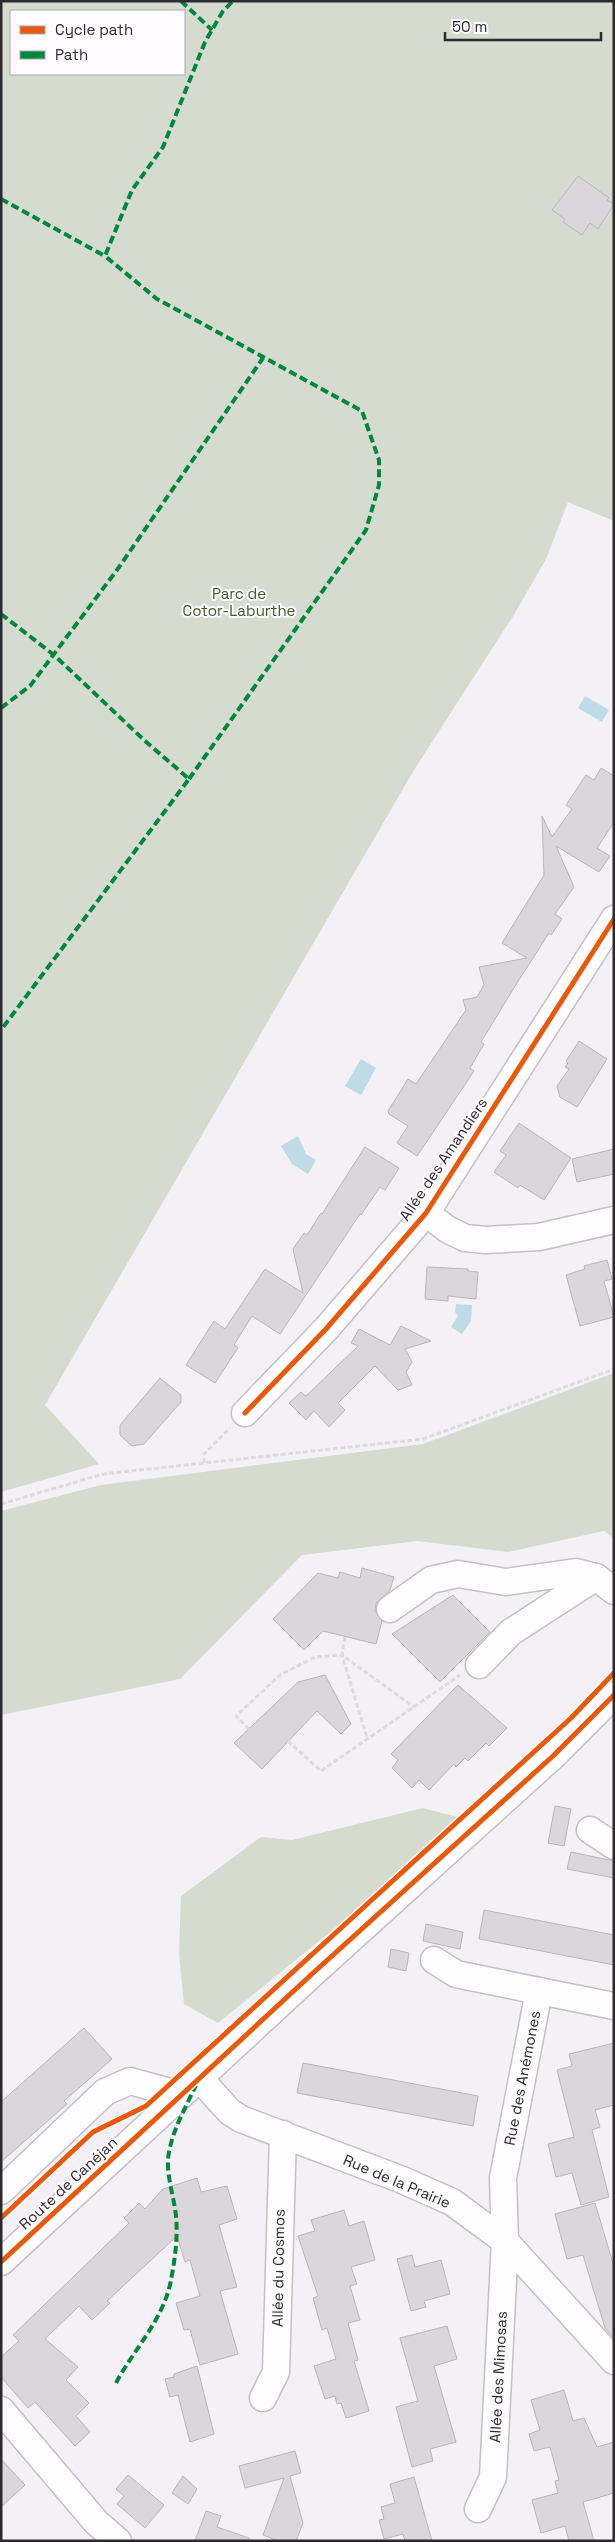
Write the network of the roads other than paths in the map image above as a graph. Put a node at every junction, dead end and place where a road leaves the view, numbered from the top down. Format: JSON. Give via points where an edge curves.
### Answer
{"nodes":[{"id":1,"x":614,"y":919,"type":"edge"},
{"id":2,"x":426,"y":1212,"type":"junction"},
{"id":3,"x":614,"y":1220,"type":"edge"},
{"id":4,"x":245,"y":1413,"type":"road end"},
{"id":5,"x":605,"y":1584,"type":"edge"},
{"id":6,"x":390,"y":1609,"type":"dead end"},
{"id":7,"x":479,"y":1665,"type":"road end"},
{"id":8,"x":614,"y":1694,"type":"edge"},
{"id":9,"x":590,"y":1830,"type":"dead end"},
{"id":10,"x":614,"y":1846,"type":"edge"},
{"id":11,"x":434,"y":1960,"type":"dead end"},
{"id":12,"x":539,"y":1991,"type":"junction"},
{"id":13,"x":614,"y":2006,"type":"edge"},
{"id":14,"x":191,"y":2087,"type":"junction"},
{"id":15,"x":283,"y":2134,"type":"junction"},
{"id":16,"x":1,"y":2191,"type":"edge"},
{"id":17,"x":505,"y":2241,"type":"junction"},
{"id":18,"x":1,"y":2262,"type":"edge"},
{"id":19,"x":614,"y":2361,"type":"edge"},
{"id":20,"x":262,"y":2398,"type":"dead end"},
{"id":21,"x":1,"y":2410,"type":"edge"},
{"id":22,"x":478,"y":2510,"type":"dead end"},
{"id":23,"x":118,"y":2541,"type":"edge"}],
"edges":[{"from":1,"to":2,"type":"street","name":"Allée des Amandiers"},
{"from":2,"to":3,"type":"street","via":[[465,1238],[486,1240],[539,1236]]},
{"from":2,"to":4,"type":"street","name":"Allée des Amandiers","via":[[326,1329]]},
{"from":5,"to":6,"type":"street","via":[[576,1572],[506,1582],[458,1574],[431,1580]]},
{"from":5,"to":7,"type":"street","via":[[511,1632]]},
{"from":8,"to":14,"type":"street","name":"Route de Canéjan","via":[[553,1756]]},
{"from":9,"to":10,"type":"street"},
{"from":11,"to":12,"type":"street","via":[[456,1974]]},
{"from":12,"to":13,"type":"street","name":"Rue des Anémones"},
{"from":12,"to":17,"type":"street","name":"Rue des Anémones","via":[[503,2178]]},
{"from":14,"to":15,"type":"street","name":"Rue de la Prairie","via":[[241,2119]]},
{"from":14,"to":16,"type":"street","via":[[130,2082],[105,2092]]},
{"from":14,"to":18,"type":"street","name":"Route de Canéjan"},
{"from":15,"to":17,"type":"street","name":"Rue de la Prairie","via":[[452,2202]]},
{"from":15,"to":20,"type":"street","name":"Allée du Cosmos","via":[[276,2372]]},
{"from":17,"to":19,"type":"street","name":"Rue de la Prairie"},
{"from":17,"to":22,"type":"street","name":"Allée des Mimosas","via":[[494,2477]]},
{"from":21,"to":23,"type":"street","via":[[96,2522]]}]}
